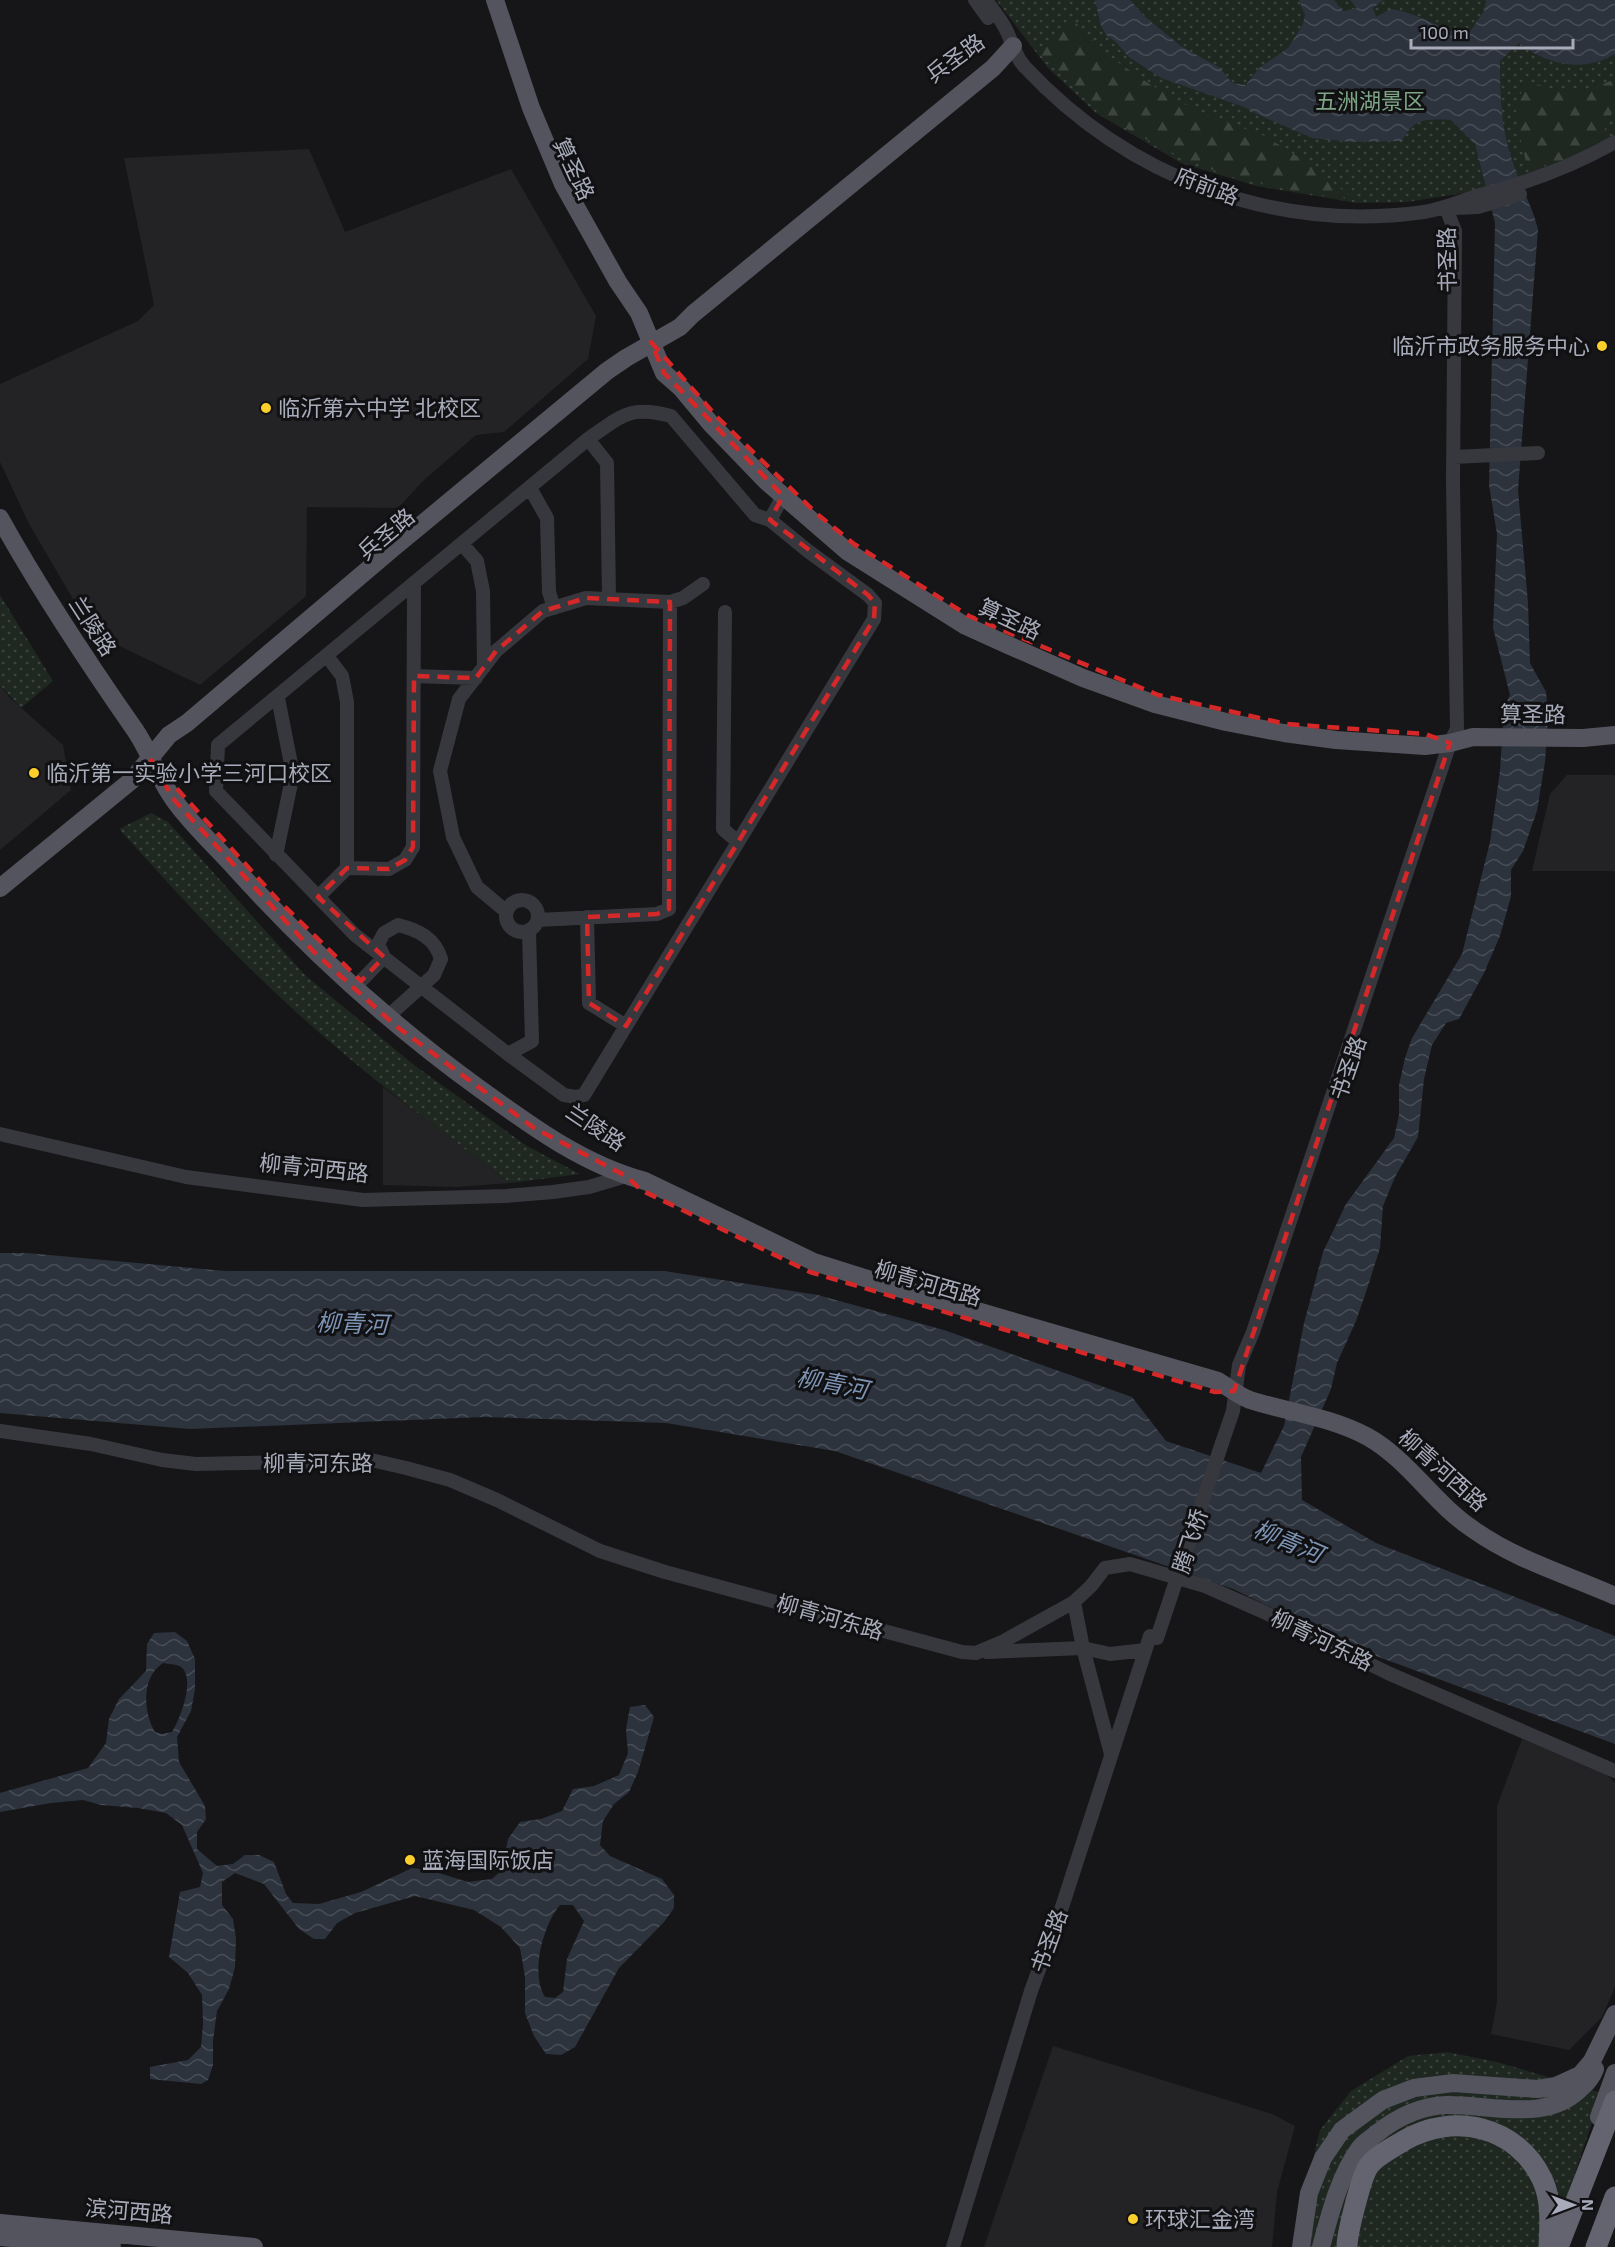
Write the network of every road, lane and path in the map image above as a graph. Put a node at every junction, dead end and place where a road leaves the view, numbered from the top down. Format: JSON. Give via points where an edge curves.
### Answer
{"nodes":[{"id":1,"x":486,"y":0,"type":"edge"},
{"id":2,"x":495,"y":0,"type":"edge"},
{"id":3,"x":975,"y":0,"type":"edge"},
{"id":4,"x":986,"y":0,"type":"edge"},
{"id":5,"x":1013,"y":46,"type":"junction"},
{"id":6,"x":1615,"y":142,"type":"edge"},
{"id":7,"x":1615,"y":152,"type":"edge"},
{"id":8,"x":1548,"y":179,"type":"junction"},
{"id":9,"x":1446,"y":208,"type":"junction"},
{"id":10,"x":651,"y":342,"type":"junction"},
{"id":11,"x":588,"y":439,"type":"junction"},
{"id":12,"x":1534,"y":453,"type":"dead end"},
{"id":13,"x":1453,"y":457,"type":"junction"},
{"id":14,"x":530,"y":488,"type":"junction"},
{"id":15,"x":783,"y":496,"type":"junction"},
{"id":16,"x":0,"y":518,"type":"edge"},
{"id":17,"x":770,"y":520,"type":"junction"},
{"id":18,"x":0,"y":540,"type":"edge"},
{"id":19,"x":462,"y":544,"type":"junction"},
{"id":20,"x":414,"y":584,"type":"junction"},
{"id":21,"x":703,"y":584,"type":"dead end"},
{"id":22,"x":609,"y":598,"type":"junction"},
{"id":23,"x":670,"y":602,"type":"junction"},
{"id":24,"x":554,"y":608,"type":"junction"},
{"id":25,"x":725,"y":612,"type":"dead end"},
{"id":26,"x":327,"y":656,"type":"junction"},
{"id":27,"x":480,"y":672,"type":"junction"},
{"id":28,"x":414,"y":676,"type":"junction"},
{"id":29,"x":278,"y":698,"type":"junction"},
{"id":30,"x":1615,"y":735,"type":"edge"},
{"id":31,"x":1450,"y":743,"type":"junction"},
{"id":32,"x":1583,"y":743,"type":"junction"},
{"id":33,"x":1615,"y":745,"type":"edge"},
{"id":34,"x":149,"y":758,"type":"junction"},
{"id":35,"x":738,"y":842,"type":"junction"},
{"id":36,"x":276,"y":855,"type":"junction"},
{"id":37,"x":347,"y":868,"type":"junction"},
{"id":38,"x":0,"y":876,"type":"edge"},
{"id":39,"x":0,"y":888,"type":"edge"},
{"id":40,"x":318,"y":897,"type":"junction"},
{"id":41,"x":507,"y":912,"type":"junction"},
{"id":42,"x":587,"y":917,"type":"junction"},
{"id":43,"x":538,"y":920,"type":"junction"},
{"id":44,"x":529,"y":931,"type":"junction"},
{"id":45,"x":384,"y":957,"type":"junction"},
{"id":46,"x":361,"y":981,"type":"junction"},
{"id":47,"x":421,"y":986,"type":"junction"},
{"id":48,"x":395,"y":1010,"type":"junction"},
{"id":49,"x":626,"y":1026,"type":"junction"},
{"id":50,"x":508,"y":1054,"type":"junction"},
{"id":51,"x":0,"y":1134,"type":"edge"},
{"id":52,"x":626,"y":1176,"type":"junction"},
{"id":53,"x":1234,"y":1391,"type":"junction"},
{"id":54,"x":0,"y":1431,"type":"edge"},
{"id":55,"x":1219,"y":1442,"type":"joint"},
{"id":56,"x":1615,"y":1596,"type":"edge"},
{"id":57,"x":1074,"y":1602,"type":"junction"},
{"id":58,"x":1151,"y":1641,"type":"junction"},
{"id":59,"x":1083,"y":1648,"type":"junction"},
{"id":60,"x":976,"y":1653,"type":"junction"},
{"id":61,"x":1111,"y":1754,"type":"junction"},
{"id":62,"x":1615,"y":1771,"type":"edge"},
{"id":63,"x":1615,"y":2015,"type":"edge"},
{"id":64,"x":1615,"y":2073,"type":"edge"},
{"id":65,"x":1615,"y":2101,"type":"edge"},
{"id":66,"x":1577,"y":2198,"type":"junction"},
{"id":67,"x":1614,"y":2207,"type":"edge"},
{"id":68,"x":0,"y":2223,"type":"edge"},
{"id":69,"x":0,"y":2237,"type":"edge"},
{"id":70,"x":1597,"y":2244,"type":"edge"},
{"id":71,"x":112,"y":2247,"type":"edge"},
{"id":72,"x":254,"y":2247,"type":"edge"},
{"id":73,"x":953,"y":2247,"type":"edge"},
{"id":74,"x":960,"y":2247,"type":"edge"},
{"id":75,"x":1301,"y":2247,"type":"edge"},
{"id":76,"x":1321,"y":2247,"type":"edge"},
{"id":77,"x":1347,"y":2247,"type":"edge"},
{"id":78,"x":1548,"y":2247,"type":"edge"},
{"id":79,"x":1558,"y":2247,"type":"edge"}],
"edges":[{"from":1,"to":10,"type":"main road","name":"算圣路","via":[[522,112],[554,188],[610,287]]},
{"from":2,"to":10,"type":"main road","name":"算圣路","via":[[531,108],[563,184],[639,313]]},
{"from":3,"to":5,"type":"street","name":"府前路"},
{"from":4,"to":5,"type":"street","name":"府前路"},
{"from":5,"to":9,"type":"street","name":"府前路","via":[[1090,115],[1201,178],[1302,204],[1426,204]]},
{"from":5,"to":10,"type":"main road","name":"兵圣路","via":[[968,75],[703,294]]},
{"from":6,"to":8,"type":"street","name":"府前路"},
{"from":7,"to":8,"type":"street","name":"府前路","via":[[1593,165]]},
{"from":8,"to":9,"type":"street","name":"府前路"},
{"from":9,"to":13,"type":"street","name":"书圣路","via":[[1455,231]]},
{"from":9,"to":31,"type":"street","name":"书圣路"},
{"from":10,"to":15,"type":"main road","name":"算圣路","via":[[664,373]]},
{"from":10,"to":31,"type":"main road","name":"算圣路","via":[[734,434],[816,513],[854,544],[969,616],[1087,669],[1158,695],[1286,724],[1425,734]]},
{"from":10,"to":34,"type":"main road","name":"兵圣路","via":[[631,365],[398,555],[177,745]]},
{"from":11,"to":14,"type":"street"},
{"from":11,"to":17,"type":"street","via":[[624,414],[639,411],[671,416],[755,515]]},
{"from":11,"to":22,"type":"street","via":[[607,463]]},
{"from":12,"to":13,"type":"street"},
{"from":13,"to":31,"type":"street","name":"书圣路","via":[[1457,729]]},
{"from":14,"to":19,"type":"street"},
{"from":14,"to":24,"type":"street","via":[[548,518],[549,592]]},
{"from":15,"to":17,"type":"street"},
{"from":15,"to":31,"type":"main road","name":"算圣路","via":[[848,552],[964,625],[1083,678],[1155,704],[1284,733],[1425,746]]},
{"from":16,"to":34,"type":"main road","name":"兰陵路","via":[[62,624]]},
{"from":17,"to":35,"type":"street","via":[[868,595],[875,603],[874,619]]},
{"from":18,"to":34,"type":"main road","name":"兰陵路","via":[[84,677],[126,738]]},
{"from":19,"to":20,"type":"street"},
{"from":19,"to":27,"type":"street","via":[[477,561],[483,591]]},
{"from":20,"to":26,"type":"street"},
{"from":20,"to":28,"type":"street"},
{"from":21,"to":23,"type":"street"},
{"from":22,"to":23,"type":"street"},
{"from":22,"to":24,"type":"street","via":[[586,598]]},
{"from":23,"to":42,"type":"street","via":[[669,909],[657,914]]},
{"from":24,"to":27,"type":"street","via":[[543,611],[496,651]]},
{"from":25,"to":35,"type":"street","via":[[723,829]]},
{"from":26,"to":29,"type":"street"},
{"from":26,"to":37,"type":"street","via":[[342,676],[347,702]]},
{"from":27,"to":28,"type":"street"},
{"from":27,"to":41,"type":"street","via":[[459,699],[440,771],[453,837],[477,887]]},
{"from":28,"to":37,"type":"street","via":[[413,847],[405,860],[388,869]]},
{"from":29,"to":36,"type":"street","via":[[293,774]]},
{"from":29,"to":36,"type":"street","via":[[218,745],[216,791]]},
{"from":30,"to":32,"type":"main road","name":"算圣路"},
{"from":31,"to":32,"type":"main road","name":"算圣路","via":[[1473,737],[1490,743]]},
{"from":31,"to":53,"type":"street","name":"书圣路","via":[[1239,1365]]},
{"from":32,"to":33,"type":"main road","name":"算圣路"},
{"from":34,"to":38,"type":"main road","name":"兵圣路"},
{"from":34,"to":39,"type":"main road","name":"兵圣路","via":[[132,780]]},
{"from":34,"to":46,"type":"main road","name":"兰陵路","via":[[278,900]]},
{"from":34,"to":52,"type":"main road","name":"兰陵路","via":[[175,801],[263,900],[388,1018],[534,1128],[590,1161]]},
{"from":35,"to":49,"type":"street"},
{"from":36,"to":40,"type":"street"},
{"from":37,"to":40,"type":"street"},
{"from":40,"to":45,"type":"street","via":[[355,935]]},
{"from":41,"to":43,"type":"street","via":[[515,902],[528,901],[536,909]]},
{"from":41,"to":44,"type":"street","via":[[512,929]]},
{"from":42,"to":43,"type":"street"},
{"from":42,"to":49,"type":"street","via":[[589,1003]]},
{"from":43,"to":44,"type":"street"},
{"from":44,"to":50,"type":"street","via":[[532,1041]]},
{"from":45,"to":46,"type":"street"},
{"from":45,"to":47,"type":"street"},
{"from":45,"to":47,"type":"street","via":[[378,944],[384,933],[398,926],[414,929],[437,946],[441,959],[434,975]]},
{"from":46,"to":48,"type":"main road","name":"兰陵路"},
{"from":47,"to":48,"type":"street"},
{"from":47,"to":50,"type":"street"},
{"from":48,"to":52,"type":"main road","name":"兰陵路","via":[[462,1063]]},
{"from":49,"to":50,"type":"street","via":[[584,1095],[576,1097],[564,1095]]},
{"from":51,"to":52,"type":"street","name":"柳青河西路","via":[[186,1177],[363,1200],[553,1192]]},
{"from":52,"to":53,"type":"main road","name":"柳青河西路","via":[[641,1190],[810,1272],[1215,1392]]},
{"from":53,"to":55,"type":"street","name":"书圣路","via":[[1233,1411]]},
{"from":53,"to":56,"type":"main road","name":"柳青河西路","via":[[1367,1436],[1395,1455],[1444,1507],[1474,1531],[1516,1554]]},
{"from":54,"to":60,"type":"street","name":"柳青河东路","via":[[196,1464],[370,1460],[406,1468],[450,1480],[600,1551],[928,1644]]},
{"from":55,"to":58,"type":"street","name":"腾飞桥","bridge":true},
{"from":57,"to":59,"type":"street"},
{"from":57,"to":60,"type":"street","name":"柳青河东路"},
{"from":57,"to":62,"type":"street","name":"柳青河东路","via":[[1105,1568],[1130,1564],[1160,1571],[1205,1586],[1390,1674]]},
{"from":58,"to":59,"type":"street","via":[[1110,1654]]},
{"from":58,"to":61,"type":"street","name":"书圣路"},
{"from":58,"to":74,"type":"street","name":"书圣路"},
{"from":59,"to":60,"type":"street"},
{"from":59,"to":61,"type":"street"},
{"from":61,"to":73,"type":"street","name":"书圣路","via":[[1031,1991]]},
{"from":63,"to":75,"type":"main road","via":[[1592,2061],[1580,2075],[1556,2086],[1538,2089],[1453,2083],[1414,2088],[1383,2100],[1341,2130],[1323,2158],[1309,2193]]},
{"from":63,"to":76,"type":"main road","via":[[1592,2076],[1573,2097],[1548,2108],[1444,2105],[1413,2111],[1388,2124],[1360,2148],[1340,2184]]},
{"from":64,"to":66,"type":"main road","via":[[1593,2131]]},
{"from":65,"to":66,"type":"highway"},
{"from":66,"to":79,"type":"highway"},
{"from":67,"to":70,"type":"highway"},
{"from":68,"to":72,"type":"main road","name":"滨河西路"},
{"from":69,"to":71,"type":"main road","name":"滨河西路"},
{"from":77,"to":78,"type":"highway","via":[[1368,2167],[1417,2133],[1441,2127],[1474,2126],[1517,2144],[1532,2162],[1543,2180],[1550,2223]]}]}
